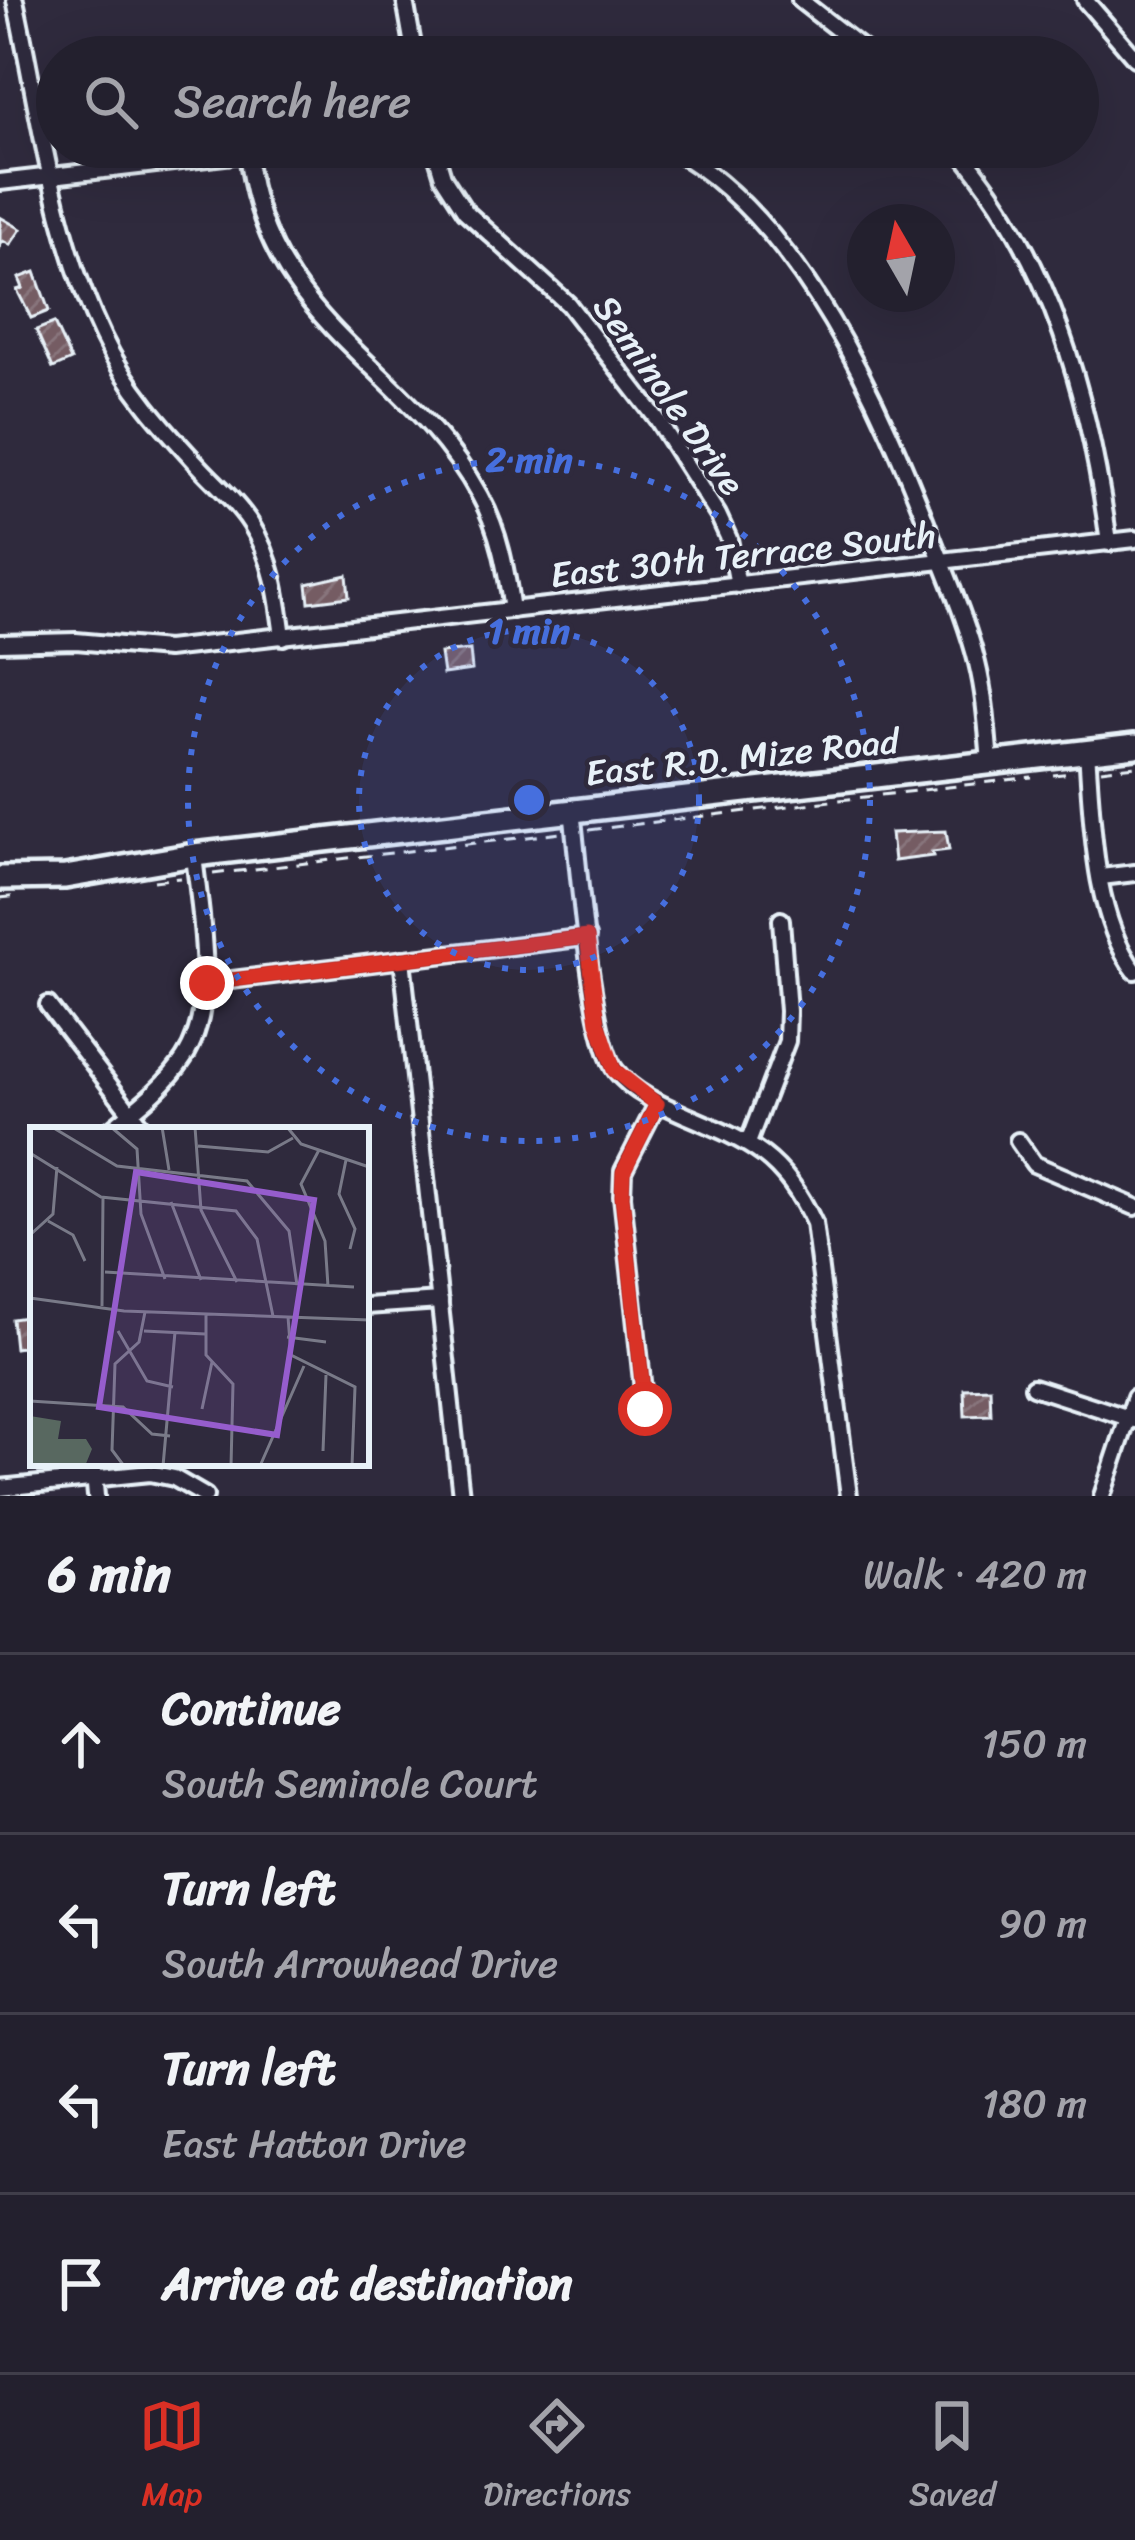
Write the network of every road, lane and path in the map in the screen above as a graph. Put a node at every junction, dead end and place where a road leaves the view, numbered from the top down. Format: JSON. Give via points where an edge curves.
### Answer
{"nodes":[{"id":1,"x":15,"y":0,"type":"edge"},
{"id":2,"x":405,"y":0,"type":"edge"},
{"id":3,"x":800,"y":0,"type":"edge"},
{"id":4,"x":1085,"y":0,"type":"edge"},
{"id":5,"x":412,"y":36,"type":"edge"},
{"id":6,"x":846,"y":36,"type":"edge"},
{"id":7,"x":1135,"y":58,"type":"edge"},
{"id":8,"x":36,"y":94,"type":"edge"},
{"id":9,"x":47,"y":168,"type":"edge"},
{"id":10,"x":118,"y":168,"type":"edge"},
{"id":11,"x":251,"y":168,"type":"edge"},
{"id":12,"x":440,"y":168,"type":"edge"},
{"id":13,"x":699,"y":168,"type":"edge"},
{"id":14,"x":971,"y":168,"type":"edge"},
{"id":15,"x":48,"y":176,"type":"junction"},
{"id":16,"x":0,"y":182,"type":"edge"},
{"id":17,"x":1135,"y":539,"type":"edge"},
{"id":18,"x":1109,"y":543,"type":"junction"},
{"id":19,"x":942,"y":563,"type":"junction"},
{"id":20,"x":738,"y":585,"type":"junction"},
{"id":21,"x":512,"y":610,"type":"junction"},
{"id":22,"x":284,"y":638,"type":"junction"},
{"id":23,"x":0,"y":643,"type":"edge"},
{"id":24,"x":1135,"y":746,"type":"edge"},
{"id":25,"x":1087,"y":752,"type":"junction"},
{"id":26,"x":990,"y":763,"type":"junction"},
{"id":27,"x":572,"y":810,"type":"junction"},
{"id":28,"x":194,"y":855,"type":"junction"},
{"id":29,"x":1135,"y":873,"type":"edge"},
{"id":30,"x":1101,"y":877,"type":"junction"},
{"id":31,"x":0,"y":878,"type":"edge"},
{"id":32,"x":782,"y":920,"type":"dead end"},
{"id":33,"x":587,"y":937,"type":"junction"},
{"id":34,"x":402,"y":959,"type":"junction"},
{"id":35,"x":1135,"y":971,"type":"edge"},
{"id":36,"x":207,"y":983,"type":"junction"},
{"id":37,"x":48,"y":1005,"type":"dead end"},
{"id":38,"x":657,"y":1104,"type":"junction"},
{"id":39,"x":130,"y":1113,"type":"junction"},
{"id":40,"x":114,"y":1127,"type":"edge"},
{"id":41,"x":142,"y":1127,"type":"edge"},
{"id":42,"x":1018,"y":1141,"type":"dead end"},
{"id":43,"x":748,"y":1143,"type":"junction"},
{"id":44,"x":1135,"y":1207,"type":"edge"},
{"id":45,"x":440,"y":1301,"type":"junction"},
{"id":46,"x":369,"y":1306,"type":"edge"},
{"id":47,"x":1033,"y":1387,"type":"dead end"},
{"id":48,"x":1135,"y":1397,"type":"edge"},
{"id":49,"x":645,"y":1409,"type":"dead end"},
{"id":50,"x":1131,"y":1418,"type":"edge"},
{"id":51,"x":94,"y":1470,"type":"edge"},
{"id":52,"x":0,"y":1488,"type":"edge"},
{"id":53,"x":96,"y":1496,"type":"edge"},
{"id":54,"x":205,"y":1496,"type":"edge"},
{"id":55,"x":461,"y":1496,"type":"edge"},
{"id":56,"x":849,"y":1496,"type":"edge"},
{"id":57,"x":1102,"y":1496,"type":"edge"}],
"edges":[{"from":1,"to":8,"type":"street"},
{"from":2,"to":5,"type":"street"},
{"from":3,"to":6,"type":"street"},
{"from":4,"to":7,"type":"street"},
{"from":9,"to":15,"type":"street"},
{"from":10,"to":15,"type":"street"},
{"from":11,"to":21,"type":"street","via":[[261,221],[297,287],[479,492],[503,549]]},
{"from":12,"to":20,"type":"street","name":"Seminole Drive","via":[[465,211],[568,304],[657,418],[718,515]]},
{"from":13,"to":19,"type":"street","via":[[772,233],[819,299],[903,463]]},
{"from":14,"to":18,"type":"street","via":[[1007,218],[1058,318],[1092,434]]},
{"from":15,"to":16,"type":"street"},
{"from":15,"to":22,"type":"street","via":[[103,338],[154,417],[253,527],[274,576]]},
{"from":17,"to":18,"type":"street","name":"East 30th Terrace South"},
{"from":18,"to":19,"type":"street","name":"East 30th Terrace South"},
{"from":19,"to":20,"type":"street","name":"East 30th Terrace South"},
{"from":19,"to":26,"type":"street","via":[[977,661]]},
{"from":20,"to":21,"type":"street","name":"East 30th Terrace South"},
{"from":21,"to":22,"type":"street","name":"East 30th Terrace South"},
{"from":22,"to":23,"type":"street","name":"East 30th Terrace South","via":[[166,649]]},
{"from":24,"to":25,"type":"main road","name":"East R.D. Mize Road"},
{"from":25,"to":26,"type":"main road","name":"East R.D. Mize Road"},
{"from":25,"to":30,"type":"street"},
{"from":26,"to":27,"type":"main road","name":"East R.D. Mize Road"},
{"from":27,"to":28,"type":"main road","name":"East R.D. Mize Road"},
{"from":27,"to":33,"type":"street"},
{"from":28,"to":31,"type":"main road","name":"East R.D. Mize Road","via":[[65,877]]},
{"from":28,"to":36,"type":"street"},
{"from":29,"to":30,"type":"street"},
{"from":30,"to":35,"type":"street","via":[[1115,939]]},
{"from":32,"to":43,"type":"street","via":[[787,1041]]},
{"from":33,"to":34,"type":"street"},
{"from":33,"to":38,"type":"street","via":[[598,1022],[614,1070]]},
{"from":34,"to":36,"type":"street"},
{"from":34,"to":45,"type":"street"},
{"from":36,"to":39,"type":"street","via":[[187,1053]]},
{"from":37,"to":39,"type":"street"},
{"from":38,"to":43,"type":"street"},
{"from":38,"to":49,"type":"street","via":[[623,1172],[622,1196]]},
{"from":39,"to":40,"type":"street"},
{"from":39,"to":41,"type":"street"},
{"from":42,"to":44,"type":"street","via":[[1034,1164]]},
{"from":43,"to":56,"type":"street","via":[[796,1185],[814,1223]]},
{"from":45,"to":46,"type":"street"},
{"from":45,"to":55,"type":"street"},
{"from":47,"to":50,"type":"street"},
{"from":48,"to":50,"type":"street"},
{"from":50,"to":57,"type":"street"},
{"from":51,"to":52,"type":"street"},
{"from":51,"to":53,"type":"street"},
{"from":51,"to":54,"type":"street","via":[[162,1474]]}]}
